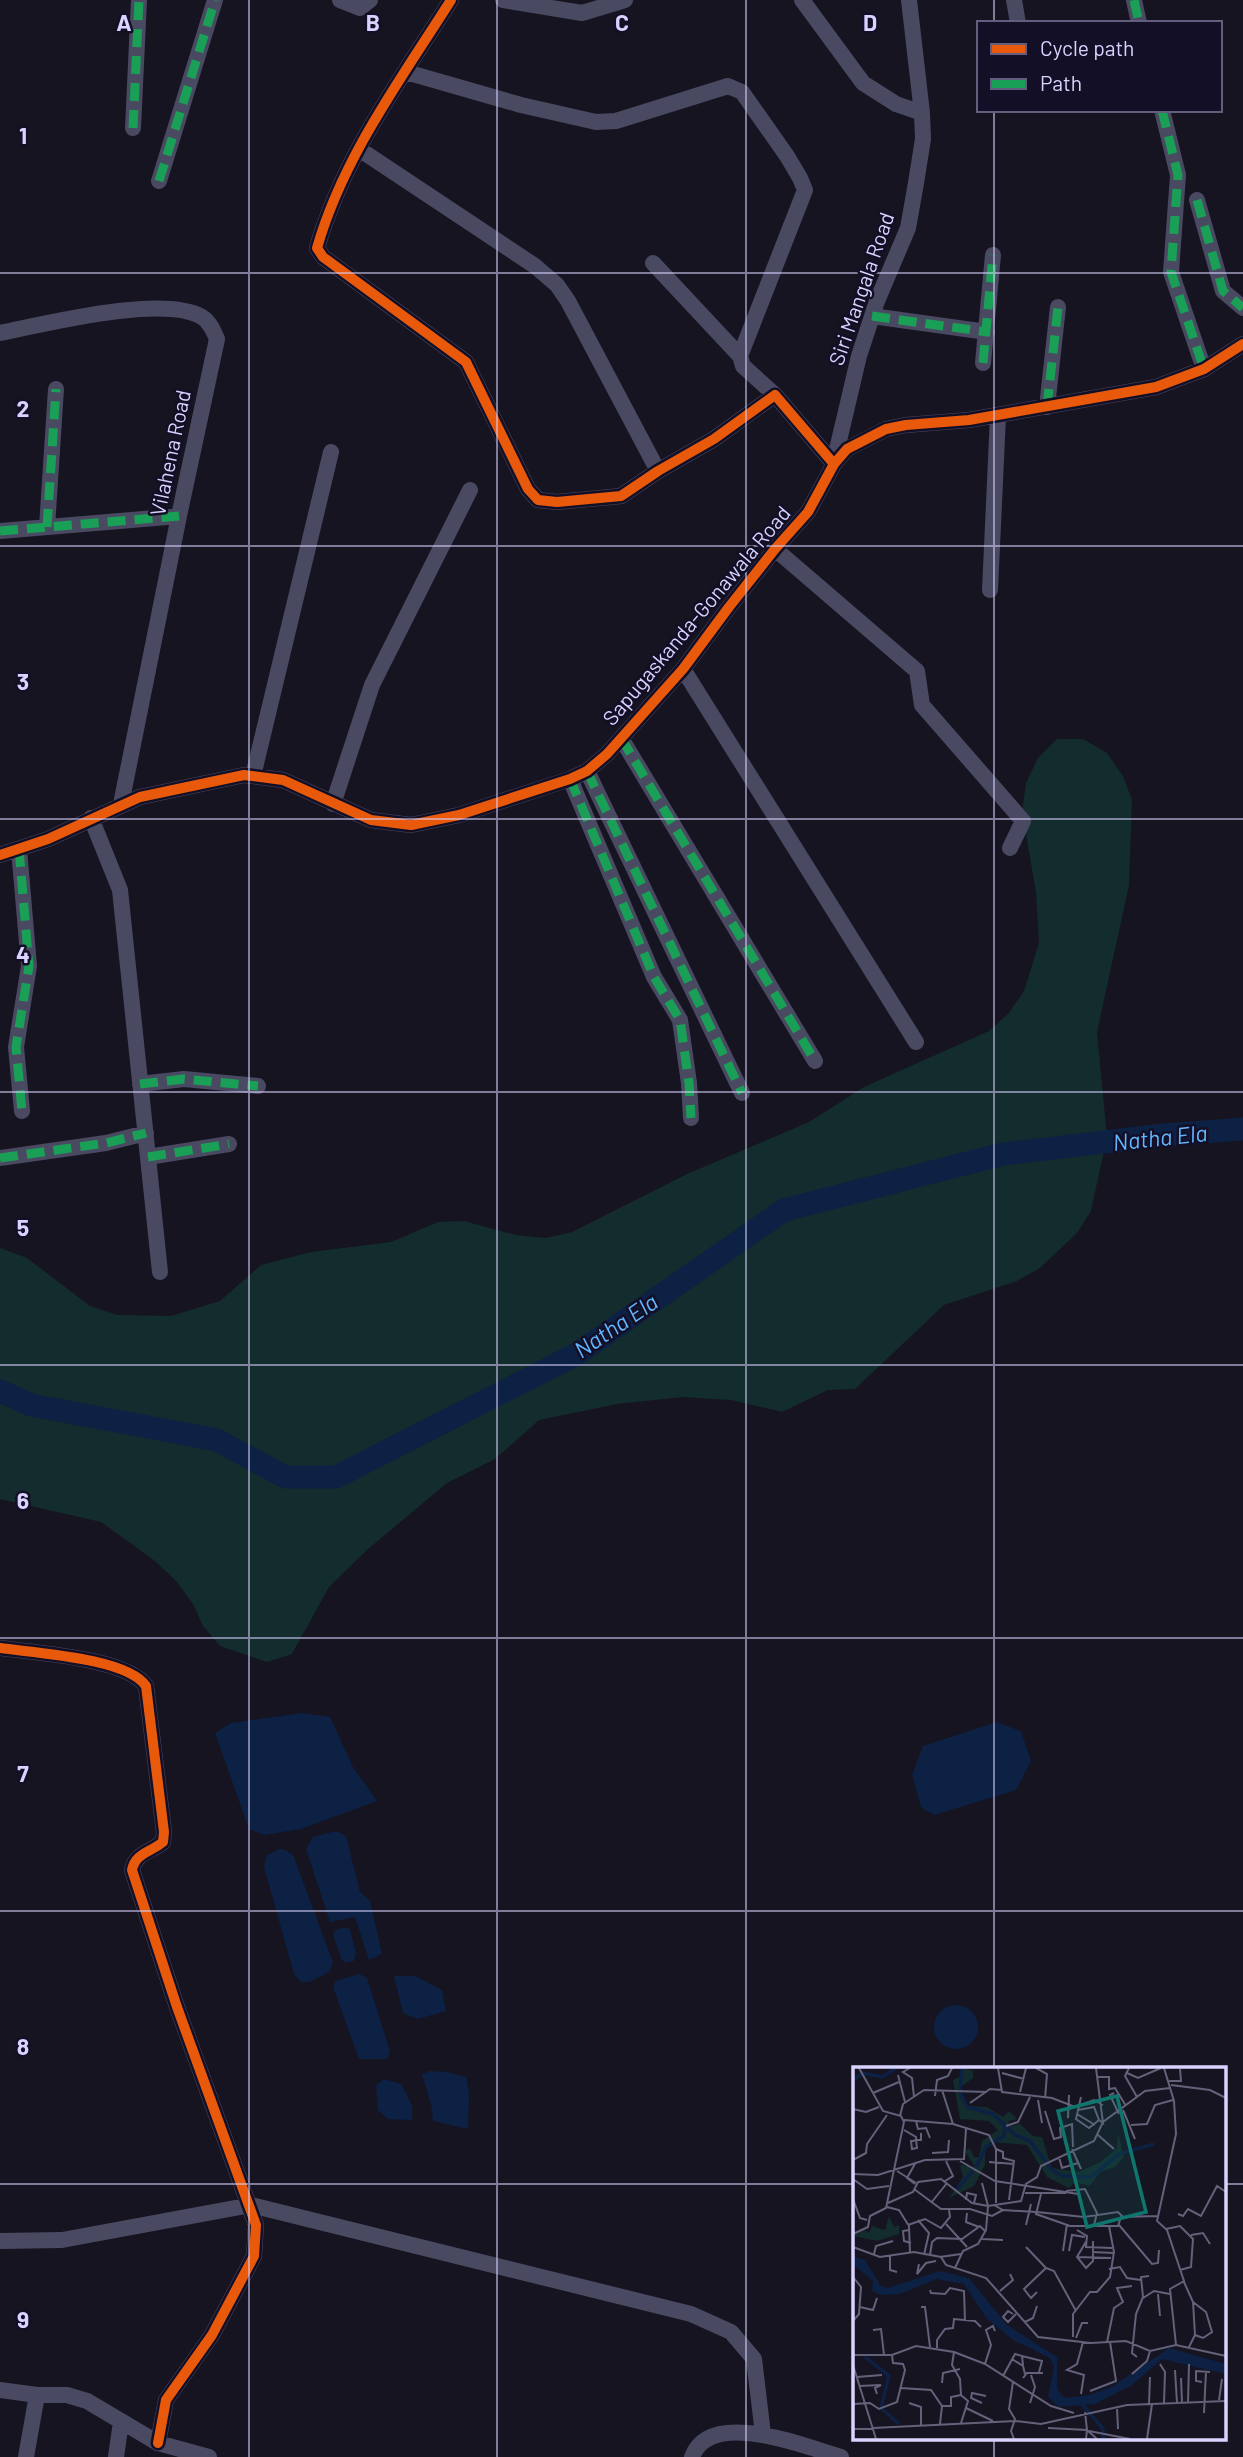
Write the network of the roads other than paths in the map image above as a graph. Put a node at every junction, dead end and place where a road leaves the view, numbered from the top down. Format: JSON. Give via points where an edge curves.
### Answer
{"nodes":[{"id":1,"x":139,"y":0,"type":"edge"},
{"id":2,"x":215,"y":0,"type":"edge"},
{"id":3,"x":340,"y":0,"type":"edge"},
{"id":4,"x":370,"y":0,"type":"edge"},
{"id":5,"x":451,"y":0,"type":"edge"},
{"id":6,"x":503,"y":0,"type":"edge"},
{"id":7,"x":625,"y":0,"type":"edge"},
{"id":8,"x":802,"y":0,"type":"edge"},
{"id":9,"x":909,"y":0,"type":"edge"},
{"id":10,"x":1014,"y":0,"type":"edge"},
{"id":11,"x":1134,"y":0,"type":"edge"},
{"id":12,"x":1018,"y":21,"type":"edge"},
{"id":13,"x":1139,"y":21,"type":"edge"},
{"id":14,"x":406,"y":72,"type":"junction"},
{"id":15,"x":1162,"y":112,"type":"edge"},
{"id":16,"x":922,"y":113,"type":"junction"},
{"id":17,"x":133,"y":128,"type":"dead end"},
{"id":18,"x":359,"y":149,"type":"junction"},
{"id":19,"x":159,"y":181,"type":"dead end"},
{"id":20,"x":1197,"y":200,"type":"dead end"},
{"id":21,"x":993,"y":255,"type":"dead end"},
{"id":22,"x":653,"y":263,"type":"dead end"},
{"id":23,"x":1058,"y":307,"type":"dead end"},
{"id":24,"x":1243,"y":308,"type":"edge"},
{"id":25,"x":872,"y":316,"type":"junction"},
{"id":26,"x":0,"y":332,"type":"edge"},
{"id":27,"x":987,"y":332,"type":"junction"},
{"id":28,"x":1243,"y":344,"type":"edge"},
{"id":29,"x":740,"y":356,"type":"junction"},
{"id":30,"x":983,"y":363,"type":"dead end"},
{"id":31,"x":1203,"y":369,"type":"junction"},
{"id":32,"x":56,"y":389,"type":"dead end"},
{"id":33,"x":775,"y":395,"type":"junction"},
{"id":34,"x":1047,"y":407,"type":"junction"},
{"id":35,"x":999,"y":416,"type":"junction"},
{"id":36,"x":331,"y":452,"type":"dead end"},
{"id":37,"x":834,"y":464,"type":"junction"},
{"id":38,"x":658,"y":471,"type":"junction"},
{"id":39,"x":470,"y":490,"type":"dead end"},
{"id":40,"x":179,"y":516,"type":"junction"},
{"id":41,"x":47,"y":527,"type":"junction"},
{"id":42,"x":0,"y":531,"type":"edge"},
{"id":43,"x":775,"y":549,"type":"junction"},
{"id":44,"x":990,"y":590,"type":"dead end"},
{"id":45,"x":682,"y":669,"type":"junction"},
{"id":46,"x":621,"y":738,"type":"junction"},
{"id":47,"x":587,"y":771,"type":"junction"},
{"id":48,"x":253,"y":776,"type":"junction"},
{"id":49,"x":570,"y":779,"type":"junction"},
{"id":50,"x":121,"y":804,"type":"junction"},
{"id":51,"x":333,"y":804,"type":"junction"},
{"id":52,"x":91,"y":818,"type":"junction"},
{"id":53,"x":1010,"y":848,"type":"dead end"},
{"id":54,"x":19,"y":849,"type":"junction"},
{"id":55,"x":0,"y":855,"type":"edge"},
{"id":56,"x":916,"y":1042,"type":"dead end"},
{"id":57,"x":815,"y":1061,"type":"dead end"},
{"id":58,"x":140,"y":1084,"type":"junction"},
{"id":59,"x":258,"y":1086,"type":"dead end"},
{"id":60,"x":742,"y":1093,"type":"dead end"},
{"id":61,"x":22,"y":1111,"type":"dead end"},
{"id":62,"x":691,"y":1118,"type":"dead end"},
{"id":63,"x":146,"y":1133,"type":"junction"},
{"id":64,"x":229,"y":1144,"type":"dead end"},
{"id":65,"x":148,"y":1157,"type":"junction"},
{"id":66,"x":0,"y":1158,"type":"edge"},
{"id":67,"x":160,"y":1272,"type":"dead end"},
{"id":68,"x":0,"y":1648,"type":"edge"},
{"id":69,"x":251,"y":2205,"type":"junction"},
{"id":70,"x":0,"y":2241,"type":"edge"},
{"id":71,"x":0,"y":2390,"type":"edge"},
{"id":72,"x":37,"y":2395,"type":"junction"},
{"id":73,"x":121,"y":2422,"type":"junction"},
{"id":74,"x":763,"y":2434,"type":"junction"},
{"id":75,"x":158,"y":2443,"type":"junction"},
{"id":76,"x":26,"y":2457,"type":"edge"},
{"id":77,"x":116,"y":2457,"type":"edge"},
{"id":78,"x":209,"y":2457,"type":"edge"},
{"id":79,"x":692,"y":2457,"type":"edge"},
{"id":80,"x":841,"y":2457,"type":"edge"}],
"edges":[{"from":1,"to":17,"type":"street"},
{"from":2,"to":19,"type":"street"},
{"from":3,"to":4,"type":"street","via":[[359,8]]},
{"from":5,"to":14,"type":"street"},
{"from":6,"to":7,"type":"street","via":[[582,13]]},
{"from":8,"to":16,"type":"street","via":[[863,83],[896,104]]},
{"from":9,"to":16,"type":"street","name":"Siri Mangala Road"},
{"from":10,"to":12,"type":"street"},
{"from":11,"to":13,"type":"street"},
{"from":14,"to":18,"type":"street"},
{"from":14,"to":29,"type":"street","via":[[596,121],[616,121],[728,86],[742,92],[805,190]]},
{"from":15,"to":31,"type":"street","via":[[1178,175],[1171,272]]},
{"from":16,"to":25,"type":"street","name":"Siri Mangala Road","via":[[923,139],[908,228]]},
{"from":18,"to":38,"type":"street","via":[[557,285]]},
{"from":18,"to":38,"type":"street","via":[[317,248],[323,257],[466,362],[528,489],[538,499],[557,502],[621,496]]},
{"from":20,"to":24,"type":"street","via":[[1223,291]]},
{"from":21,"to":27,"type":"street"},
{"from":22,"to":29,"type":"street"},
{"from":23,"to":34,"type":"street"},
{"from":25,"to":27,"type":"street"},
{"from":25,"to":37,"type":"street","name":"Siri Mangala Road"},
{"from":26,"to":40,"type":"street","name":"Vilahena Road","via":[[121,310],[182,310],[204,318],[218,339]]},
{"from":27,"to":30,"type":"street"},
{"from":28,"to":31,"type":"street","name":"Sapugaskanda-Gonawala Road"},
{"from":29,"to":33,"type":"street","via":[[743,366]]},
{"from":31,"to":34,"type":"street","name":"Sapugaskanda-Gonawala Road","via":[[1156,387]]},
{"from":32,"to":41,"type":"street"},
{"from":33,"to":37,"type":"street"},
{"from":33,"to":38,"type":"street","via":[[714,439]]},
{"from":34,"to":35,"type":"street","name":"Sapugaskanda-Gonawala Road"},
{"from":35,"to":37,"type":"street","name":"Sapugaskanda-Gonawala Road","via":[[886,429],[847,449]]},
{"from":35,"to":44,"type":"street"},
{"from":36,"to":48,"type":"street"},
{"from":37,"to":43,"type":"street","name":"Sapugaskanda-Gonawala Road","via":[[808,512]]},
{"from":39,"to":51,"type":"street","via":[[372,685]]},
{"from":40,"to":41,"type":"street"},
{"from":40,"to":50,"type":"street","name":"Vilahena Road"},
{"from":41,"to":42,"type":"street"},
{"from":43,"to":45,"type":"street","name":"Sapugaskanda-Gonawala Road"},
{"from":43,"to":53,"type":"street","via":[[917,671],[922,705],[1023,821]]},
{"from":45,"to":46,"type":"street","name":"Sapugaskanda-Gonawala Road"},
{"from":45,"to":56,"type":"street"},
{"from":46,"to":47,"type":"street","name":"Sapugaskanda-Gonawala Road"},
{"from":46,"to":57,"type":"street"},
{"from":47,"to":49,"type":"street","name":"Sapugaskanda-Gonawala Road"},
{"from":47,"to":60,"type":"street"},
{"from":48,"to":50,"type":"street","name":"Sapugaskanda-Gonawala Road","via":[[158,792]]},
{"from":48,"to":51,"type":"street","name":"Sapugaskanda-Gonawala Road","via":[[283,780]]},
{"from":49,"to":51,"type":"street","name":"Sapugaskanda-Gonawala Road","via":[[411,825],[371,820]]},
{"from":49,"to":62,"type":"street","via":[[654,977],[680,1020]]},
{"from":50,"to":52,"type":"street","name":"Sapugaskanda-Gonawala Road"},
{"from":52,"to":54,"type":"street","name":"Sapugaskanda-Gonawala Road"},
{"from":52,"to":58,"type":"street","via":[[120,890]]},
{"from":54,"to":55,"type":"street","name":"Sapugaskanda-Gonawala Road"},
{"from":54,"to":61,"type":"street","via":[[29,966],[16,1047]]},
{"from":58,"to":59,"type":"street","via":[[184,1079]]},
{"from":58,"to":63,"type":"street"},
{"from":63,"to":65,"type":"street"},
{"from":63,"to":66,"type":"street"},
{"from":64,"to":65,"type":"street"},
{"from":65,"to":67,"type":"street"},
{"from":68,"to":69,"type":"street","via":[[99,1662],[128,1671],[146,1686],[164,1832],[163,1842],[138,1855],[132,1870]]},
{"from":69,"to":70,"type":"street","via":[[62,2240]]},
{"from":69,"to":74,"type":"street","via":[[691,2314],[731,2332],[754,2359]]},
{"from":69,"to":75,"type":"street","via":[[256,2225],[254,2256],[212,2335],[166,2400]]},
{"from":71,"to":72,"type":"street"},
{"from":72,"to":73,"type":"street","via":[[67,2395],[86,2401]]},
{"from":72,"to":76,"type":"street"},
{"from":73,"to":75,"type":"street"},
{"from":73,"to":77,"type":"street"},
{"from":74,"to":79,"type":"street","via":[[731,2432],[710,2437],[696,2447]]},
{"from":74,"to":80,"type":"street"},
{"from":75,"to":78,"type":"street"}]}
